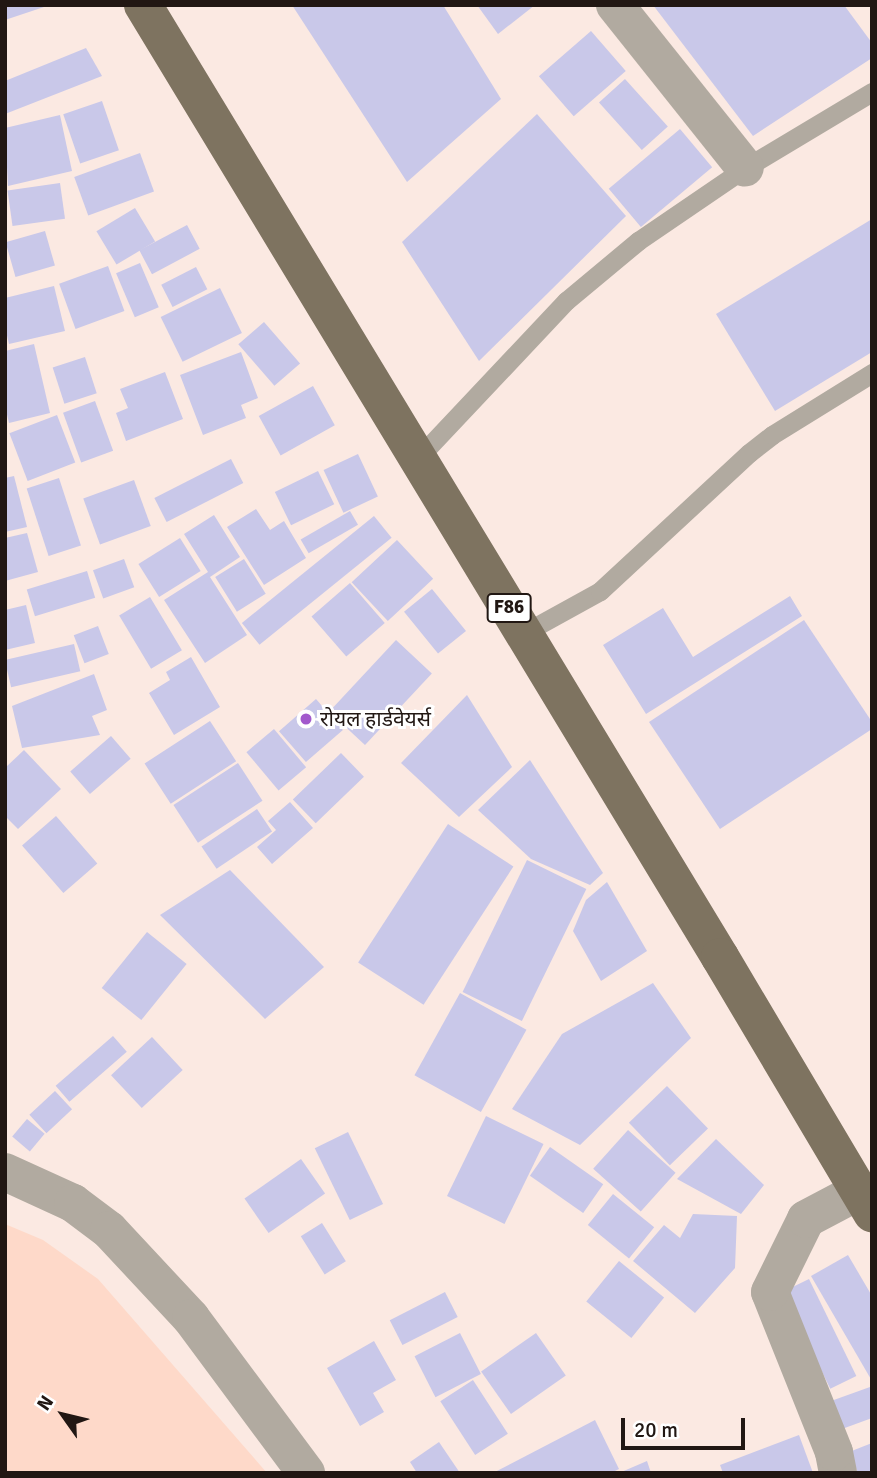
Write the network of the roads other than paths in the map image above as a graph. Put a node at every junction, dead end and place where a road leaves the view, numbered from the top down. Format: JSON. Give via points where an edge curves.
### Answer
{"nodes":[{"id":1,"x":143,"y":5,"type":"edge"},
{"id":2,"x":615,"y":5,"type":"edge"},
{"id":3,"x":872,"y":92,"type":"edge"},
{"id":4,"x":745,"y":168,"type":"junction"},
{"id":5,"x":872,"y":373,"type":"edge"},
{"id":6,"x":418,"y":458,"type":"junction"},
{"id":7,"x":524,"y":633,"type":"junction"},
{"id":8,"x":5,"y":1172,"type":"edge"},
{"id":9,"x":865,"y":1202,"type":"edge"},
{"id":10,"x":306,"y":1473,"type":"edge"},
{"id":11,"x":838,"y":1473,"type":"edge"}],
"edges":[{"from":1,"to":6,"type":"main road","number":"F86"},
{"from":2,"to":4,"type":"street"},
{"from":3,"to":4,"type":"lane"},
{"from":4,"to":6,"type":"lane","via":[[638,241],[566,301]]},
{"from":5,"to":7,"type":"lane","via":[[749,453],[600,591]]},
{"from":6,"to":7,"type":"main road","number":"F86"},
{"from":7,"to":9,"type":"main road","number":"F86"},
{"from":8,"to":10,"type":"street","via":[[73,1203],[109,1230],[191,1318]]},
{"from":9,"to":11,"type":"street","via":[[806,1219],[770,1292],[834,1452]]}]}
